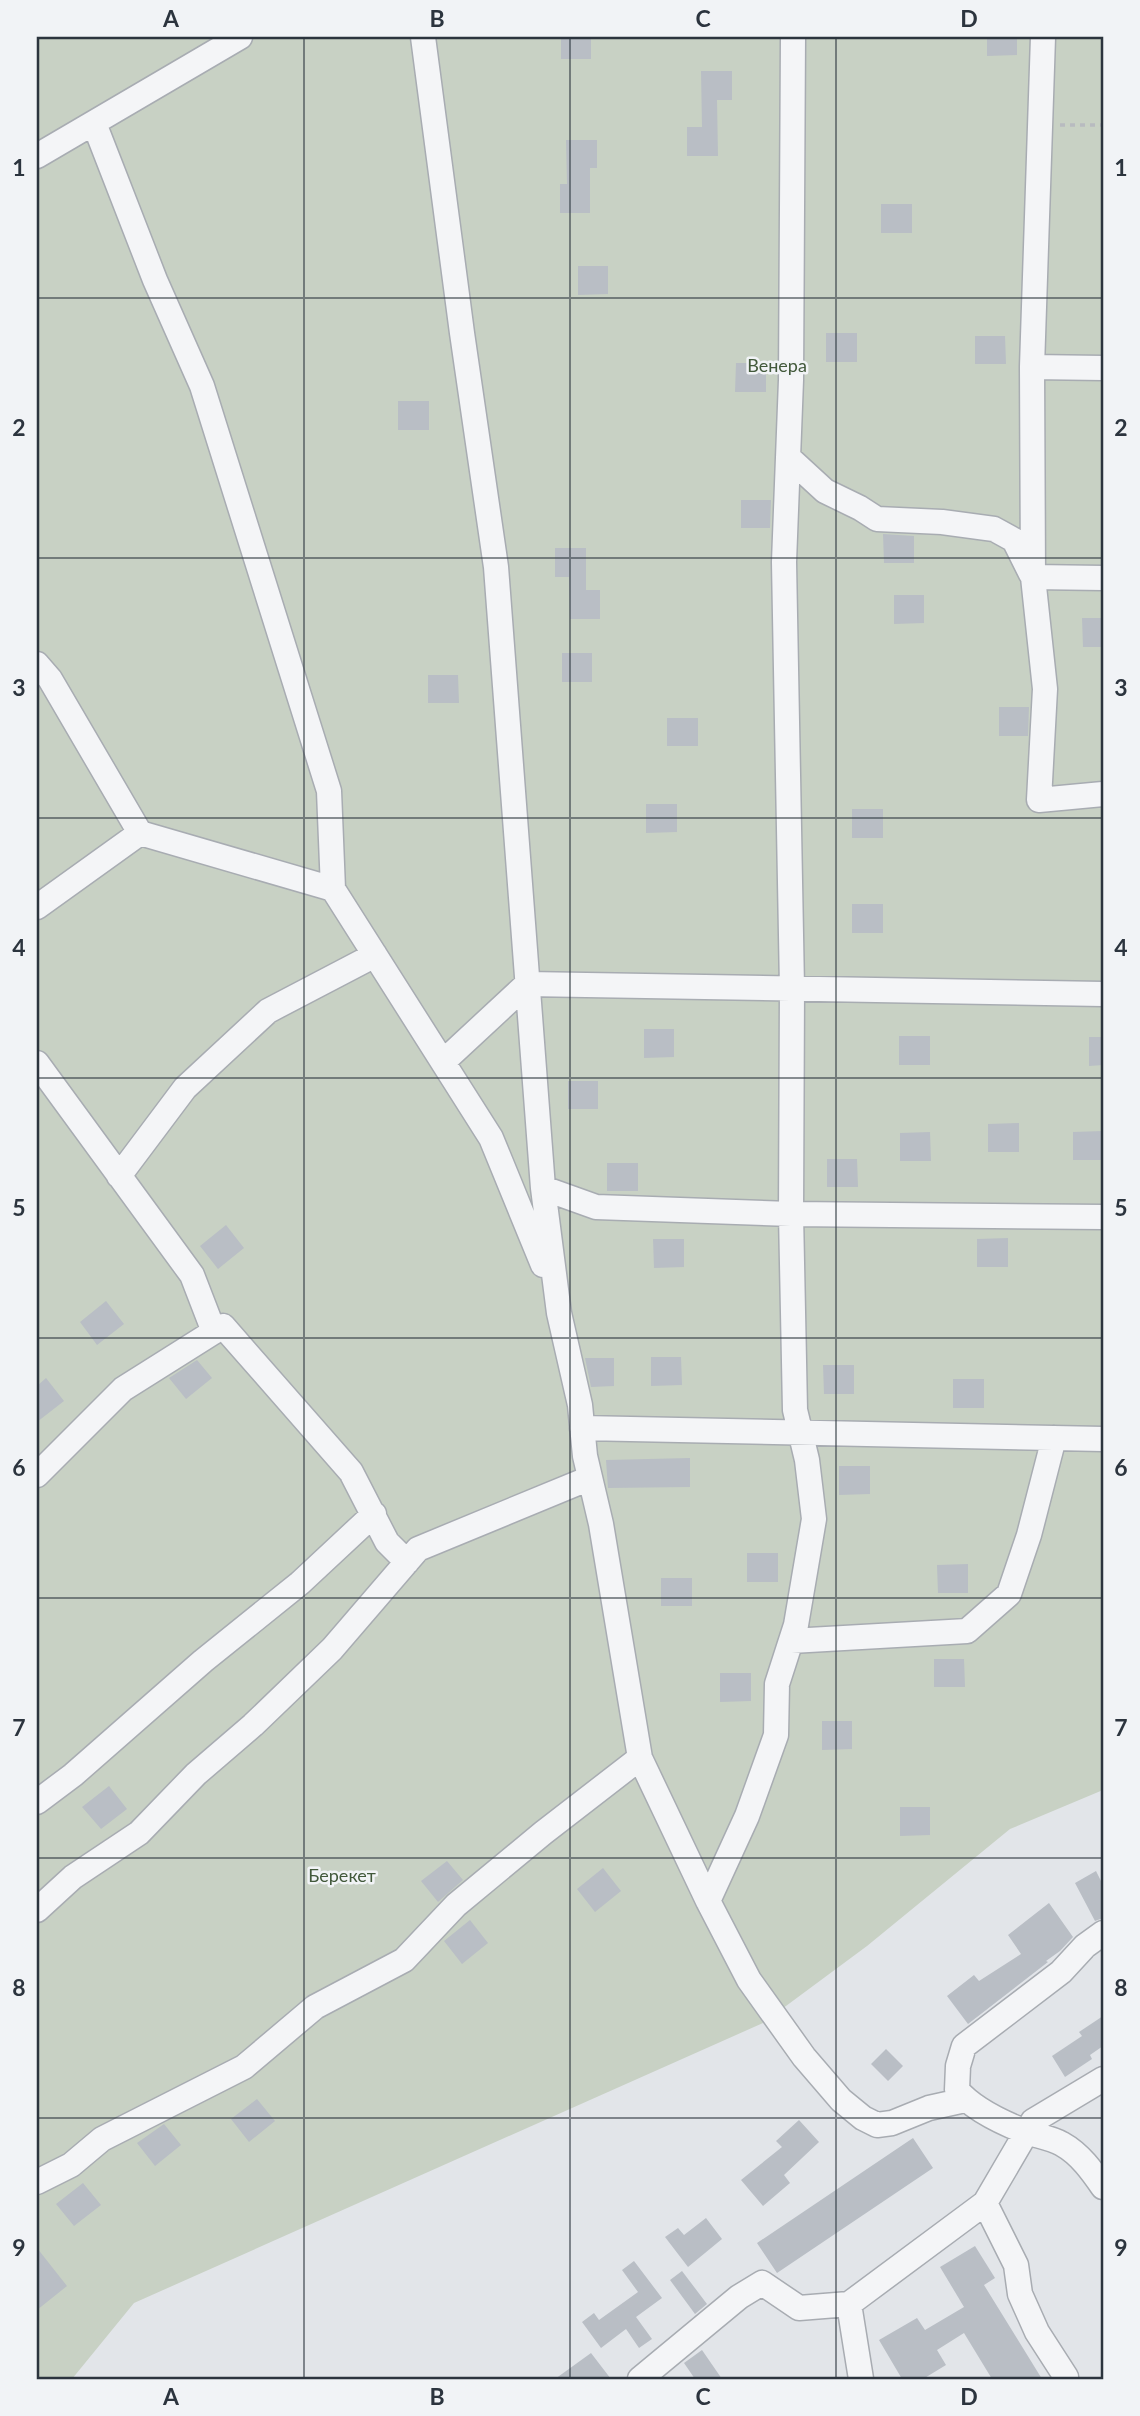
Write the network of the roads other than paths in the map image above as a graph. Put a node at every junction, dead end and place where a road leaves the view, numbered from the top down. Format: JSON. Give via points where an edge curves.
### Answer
{"nodes":[{"id":1,"x":240,"y":37,"type":"edge"},
{"id":2,"x":423,"y":37,"type":"edge"},
{"id":3,"x":793,"y":37,"type":"edge"},
{"id":4,"x":1043,"y":37,"type":"edge"},
{"id":5,"x":94,"y":123,"type":"junction"},
{"id":6,"x":37,"y":156,"type":"edge"},
{"id":7,"x":1032,"y":367,"type":"junction"},
{"id":8,"x":1103,"y":368,"type":"edge"},
{"id":9,"x":788,"y":457,"type":"junction"},
{"id":10,"x":1033,"y":577,"type":"junction"},
{"id":11,"x":1103,"y":578,"type":"edge"},
{"id":12,"x":37,"y":664,"type":"edge"},
{"id":13,"x":1103,"y":794,"type":"edge"},
{"id":14,"x":140,"y":833,"type":"junction"},
{"id":15,"x":333,"y":888,"type":"junction"},
{"id":16,"x":37,"y":907,"type":"edge"},
{"id":17,"x":375,"y":955,"type":"junction"},
{"id":18,"x":527,"y":984,"type":"junction"},
{"id":19,"x":792,"y":988,"type":"junction"},
{"id":20,"x":1103,"y":993,"type":"edge"},
{"id":21,"x":443,"y":1062,"type":"junction"},
{"id":22,"x":41,"y":1078,"type":"edge"},
{"id":23,"x":119,"y":1176,"type":"junction"},
{"id":24,"x":543,"y":1188,"type":"junction"},
{"id":25,"x":791,"y":1214,"type":"junction"},
{"id":26,"x":1103,"y":1217,"type":"edge"},
{"id":27,"x":557,"y":1298,"type":"junction"},
{"id":28,"x":219,"y":1329,"type":"junction"},
{"id":29,"x":582,"y":1428,"type":"junction"},
{"id":30,"x":800,"y":1433,"type":"junction"},
{"id":31,"x":1054,"y":1438,"type":"junction"},
{"id":32,"x":1103,"y":1439,"type":"edge"},
{"id":33,"x":37,"y":1475,"type":"edge"},
{"id":34,"x":590,"y":1478,"type":"junction"},
{"id":35,"x":374,"y":1514,"type":"junction"},
{"id":36,"x":407,"y":1562,"type":"junction"},
{"id":37,"x":791,"y":1641,"type":"junction"},
{"id":38,"x":640,"y":1758,"type":"junction"},
{"id":39,"x":37,"y":1801,"type":"edge"},
{"id":40,"x":708,"y":1901,"type":"junction"},
{"id":41,"x":37,"y":1910,"type":"edge"},
{"id":42,"x":1103,"y":1933,"type":"edge"},
{"id":43,"x":1103,"y":2079,"type":"edge"},
{"id":44,"x":965,"y":2100,"type":"junction"},
{"id":45,"x":1026,"y":2132,"type":"junction"},
{"id":46,"x":37,"y":2182,"type":"edge"},
{"id":47,"x":1103,"y":2187,"type":"edge"},
{"id":48,"x":985,"y":2203,"type":"junction"},
{"id":49,"x":849,"y":2304,"type":"junction"},
{"id":50,"x":1066,"y":2377,"type":"dead end"},
{"id":51,"x":640,"y":2379,"type":"edge"},
{"id":52,"x":861,"y":2379,"type":"edge"}],
"edges":[{"from":1,"to":5,"type":"street"},
{"from":2,"to":18,"type":"street","via":[[496,567]]},
{"from":3,"to":9,"type":"street"},
{"from":4,"to":7,"type":"street"},
{"from":5,"to":6,"type":"street"},
{"from":5,"to":15,"type":"street","via":[[202,386],[329,791]]},
{"from":7,"to":8,"type":"street"},
{"from":7,"to":10,"type":"street"},
{"from":9,"to":10,"type":"street","via":[[825,491],[877,519],[994,529],[1014,540]]},
{"from":9,"to":19,"type":"street","via":[[784,562]]},
{"from":10,"to":11,"type":"street"},
{"from":10,"to":13,"type":"street","via":[[1045,689],[1040,800]]},
{"from":12,"to":14,"type":"street"},
{"from":14,"to":15,"type":"street"},
{"from":14,"to":16,"type":"street"},
{"from":15,"to":17,"type":"street"},
{"from":17,"to":21,"type":"street"},
{"from":17,"to":23,"type":"street","via":[[268,1011],[185,1088]]},
{"from":18,"to":19,"type":"street"},
{"from":18,"to":21,"type":"street"},
{"from":18,"to":24,"type":"street"},
{"from":19,"to":20,"type":"street"},
{"from":19,"to":25,"type":"street"},
{"from":21,"to":27,"type":"street","via":[[491,1138]]},
{"from":22,"to":23,"type":"street"},
{"from":23,"to":28,"type":"street","via":[[192,1275]]},
{"from":24,"to":25,"type":"street","via":[[596,1207]]},
{"from":24,"to":27,"type":"street"},
{"from":25,"to":26,"type":"street"},
{"from":25,"to":30,"type":"street","via":[[795,1410]]},
{"from":27,"to":29,"type":"street"},
{"from":28,"to":33,"type":"street","via":[[123,1389]]},
{"from":28,"to":35,"type":"street","via":[[351,1472]]},
{"from":29,"to":30,"type":"street"},
{"from":29,"to":34,"type":"street"},
{"from":30,"to":31,"type":"street"},
{"from":30,"to":37,"type":"street","via":[[814,1519]]},
{"from":31,"to":32,"type":"street"},
{"from":31,"to":37,"type":"street","via":[[1009,1594],[967,1632]]},
{"from":34,"to":36,"type":"street","via":[[418,1549]]},
{"from":34,"to":38,"type":"street"},
{"from":35,"to":36,"type":"street","via":[[387,1542]]},
{"from":35,"to":39,"type":"street","via":[[300,1583]]},
{"from":36,"to":41,"type":"street","via":[[332,1648],[139,1833],[73,1877]]},
{"from":37,"to":40,"type":"street","via":[[777,1684],[776,1735],[747,1816]]},
{"from":38,"to":40,"type":"street"},
{"from":38,"to":46,"type":"street","via":[[456,1905],[404,1960],[315,2007],[244,2067],[102,2139],[71,2165]]},
{"from":40,"to":44,"type":"street","via":[[749,1980],[804,2057],[863,2118],[877,2125],[892,2123]]},
{"from":42,"to":44,"type":"street","via":[[1061,1972],[964,2046],[957,2090]]},
{"from":43,"to":45,"type":"street","via":[[1033,2121]]},
{"from":44,"to":45,"type":"street"},
{"from":45,"to":47,"type":"street","via":[[1062,2143],[1089,2165]]},
{"from":45,"to":48,"type":"street"},
{"from":48,"to":49,"type":"street"},
{"from":48,"to":50,"type":"street","via":[[1016,2265],[1020,2294],[1037,2332]]},
{"from":49,"to":51,"type":"street","via":[[799,2308],[762,2283]]},
{"from":49,"to":52,"type":"street"}]}
